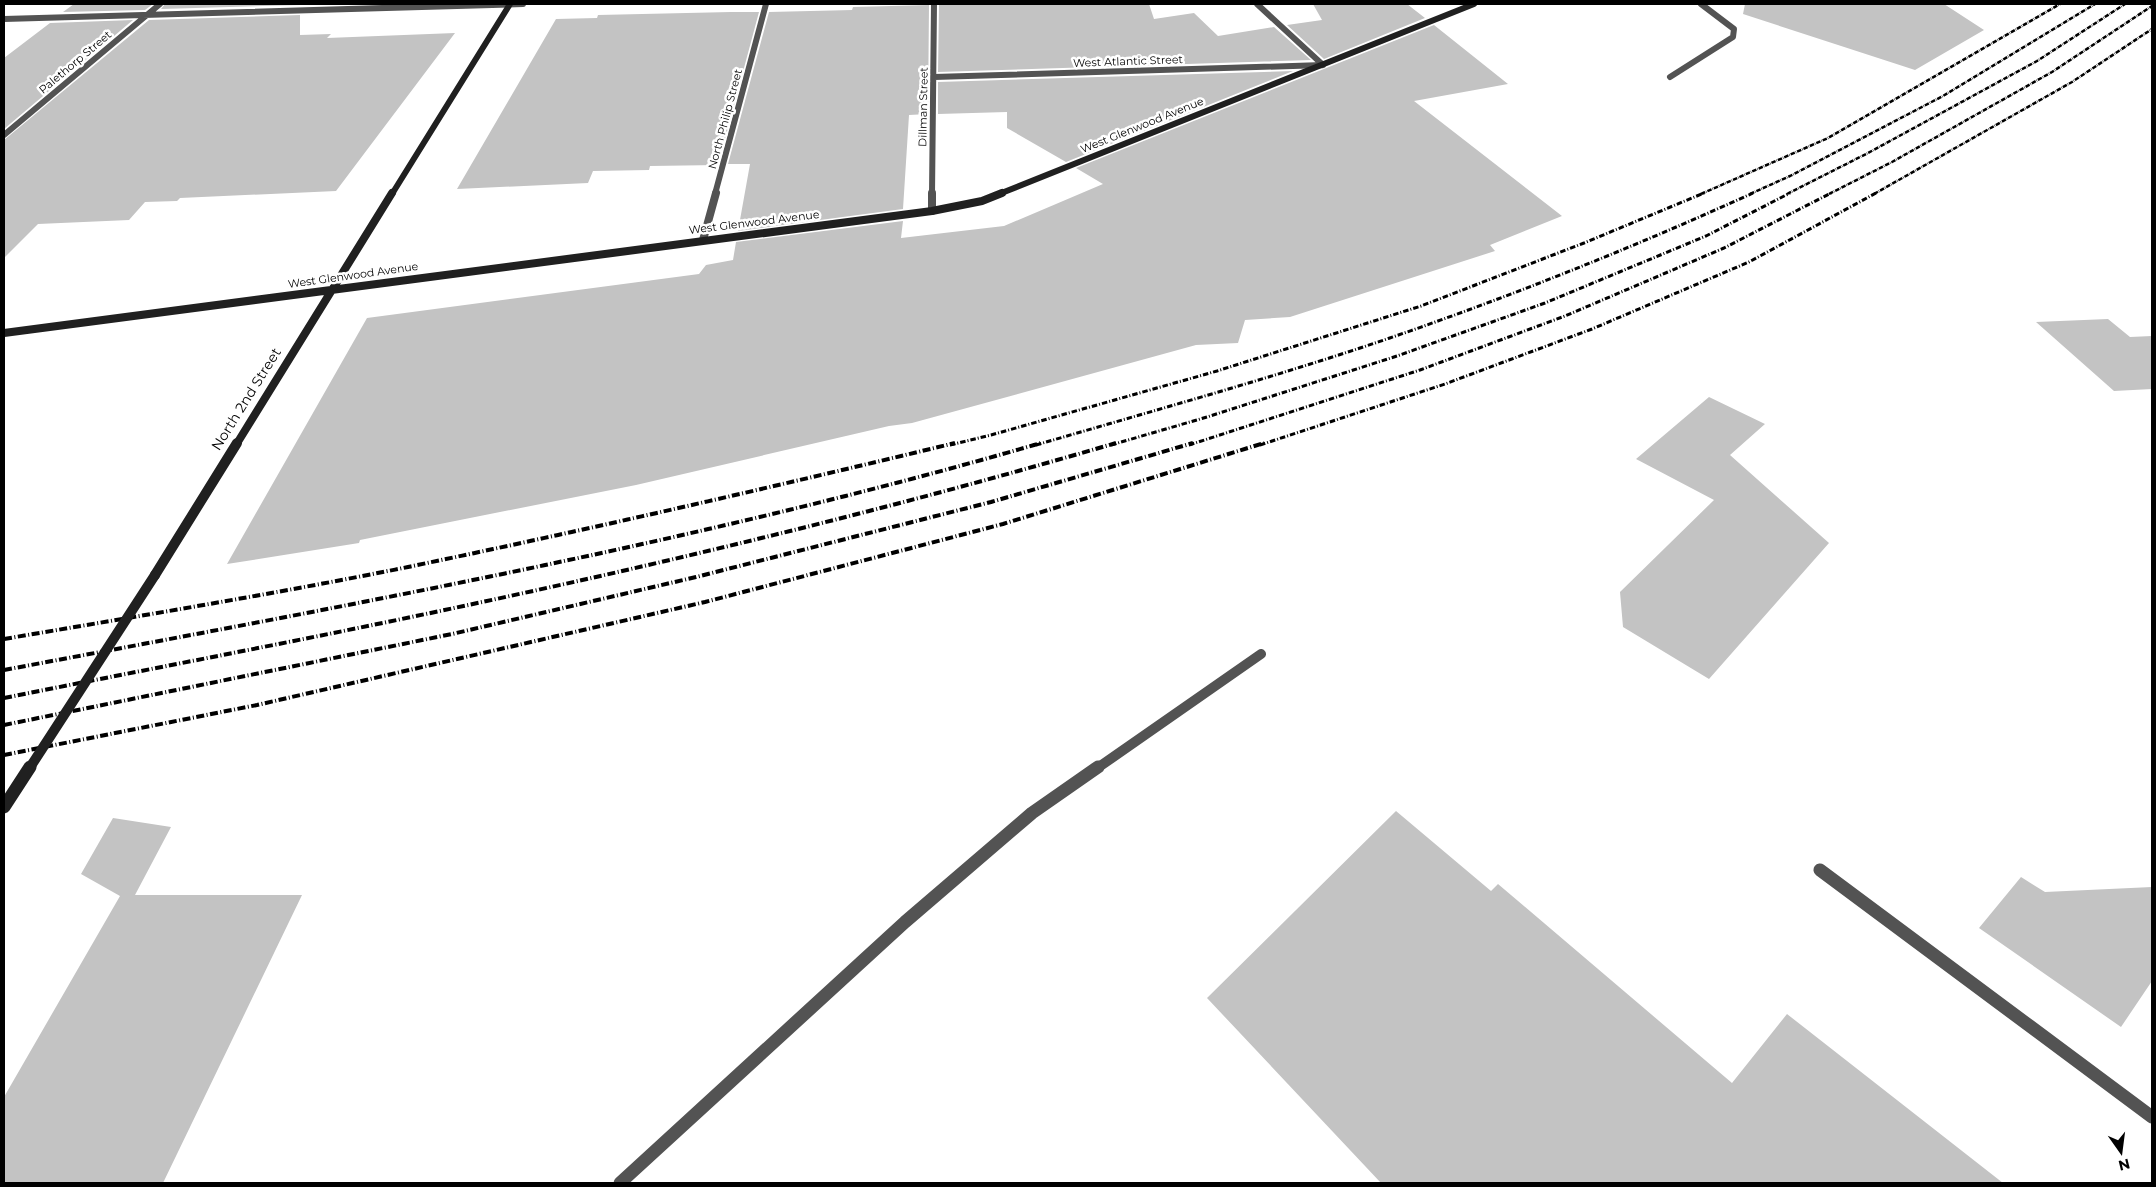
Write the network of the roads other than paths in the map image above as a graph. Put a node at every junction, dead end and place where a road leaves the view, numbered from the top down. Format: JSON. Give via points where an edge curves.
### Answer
{"nodes":[{"id":1,"x":160,"y":4,"type":"edge"},
{"id":2,"x":510,"y":4,"type":"edge"},
{"id":3,"x":523,"y":4,"type":"edge"},
{"id":4,"x":766,"y":4,"type":"edge"},
{"id":5,"x":934,"y":4,"type":"edge"},
{"id":6,"x":1257,"y":4,"type":"edge"},
{"id":7,"x":1474,"y":4,"type":"edge"},
{"id":8,"x":1701,"y":4,"type":"edge"},
{"id":9,"x":147,"y":15,"type":"junction"},
{"id":10,"x":4,"y":19,"type":"edge"},
{"id":11,"x":1324,"y":65,"type":"junction"},
{"id":12,"x":934,"y":76,"type":"junction"},
{"id":13,"x":1670,"y":77,"type":"dead end"},
{"id":14,"x":4,"y":135,"type":"edge"},
{"id":15,"x":932,"y":211,"type":"junction"},
{"id":16,"x":703,"y":240,"type":"junction"},
{"id":17,"x":331,"y":290,"type":"junction"},
{"id":18,"x":4,"y":332,"type":"edge"},
{"id":19,"x":1261,"y":654,"type":"dead end"},
{"id":20,"x":4,"y":807,"type":"edge"},
{"id":21,"x":1820,"y":870,"type":"dead end"},
{"id":22,"x":2152,"y":1117,"type":"edge"},
{"id":23,"x":620,"y":1183,"type":"edge"}],
"edges":[{"from":1,"to":9,"type":"street","name":"Palethorp Street"},
{"from":2,"to":3,"type":"street"},
{"from":2,"to":9,"type":"street"},
{"from":2,"to":17,"type":"main road","name":"North 2nd Street"},
{"from":4,"to":16,"type":"street","name":"North Philip Street"},
{"from":5,"to":12,"type":"street","name":"Dillman Street"},
{"from":6,"to":11,"type":"street"},
{"from":7,"to":11,"type":"main road","name":"West Glenwood Avenue"},
{"from":8,"to":13,"type":"street","via":[[1734,29],[1733,37]]},
{"from":9,"to":10,"type":"street"},
{"from":9,"to":14,"type":"street","name":"Palethorp Street"},
{"from":11,"to":12,"type":"street","name":"West Atlantic Street"},
{"from":11,"to":15,"type":"main road","name":"West Glenwood Avenue","via":[[982,201]]},
{"from":12,"to":15,"type":"street","name":"Dillman Street"},
{"from":15,"to":16,"type":"main road","name":"West Glenwood Avenue"},
{"from":16,"to":17,"type":"main road","name":"West Glenwood Avenue"},
{"from":17,"to":18,"type":"main road","name":"West Glenwood Avenue"},
{"from":17,"to":20,"type":"main road","name":"North 2nd Street","bridge":true,"via":[[155,575]]},
{"from":19,"to":23,"type":"street","via":[[1032,813],[898,929]]},
{"from":21,"to":22,"type":"street"}]}
